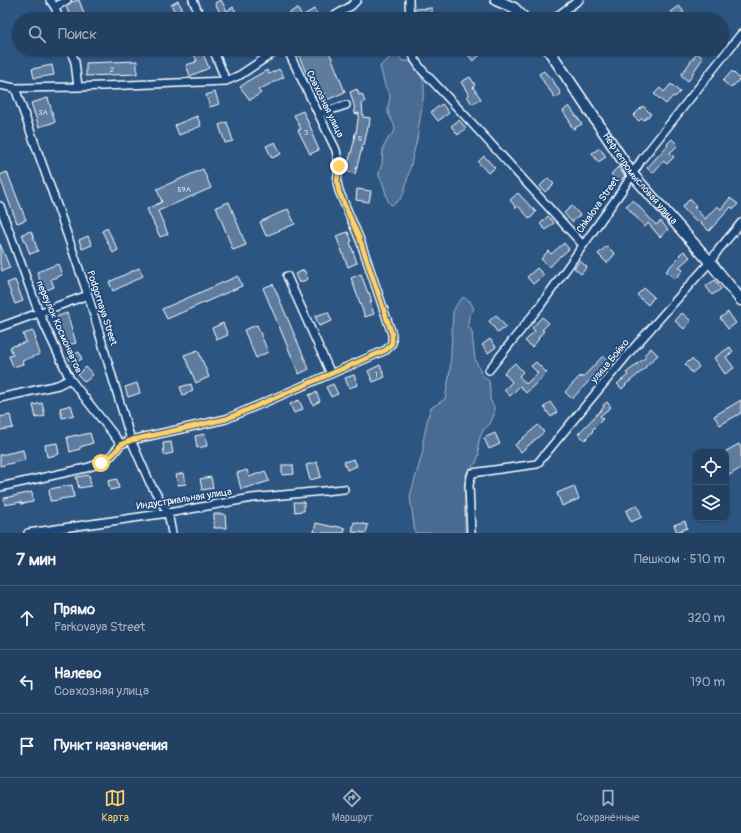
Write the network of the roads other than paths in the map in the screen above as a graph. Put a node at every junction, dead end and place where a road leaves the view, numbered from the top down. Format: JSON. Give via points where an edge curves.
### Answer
{"nodes":[{"id":1,"x":50,"y":0,"type":"edge"},
{"id":2,"x":67,"y":0,"type":"edge"},
{"id":3,"x":193,"y":0,"type":"edge"},
{"id":4,"x":357,"y":0,"type":"edge"},
{"id":5,"x":410,"y":0,"type":"edge"},
{"id":6,"x":496,"y":0,"type":"edge"},
{"id":7,"x":579,"y":0,"type":"edge"},
{"id":8,"x":513,"y":4,"type":"edge"},
{"id":9,"x":55,"y":7,"type":"junction"},
{"id":10,"x":57,"y":12,"type":"edge"},
{"id":11,"x":197,"y":12,"type":"edge"},
{"id":12,"x":341,"y":12,"type":"edge"},
{"id":13,"x":410,"y":12,"type":"edge"},
{"id":14,"x":519,"y":12,"type":"edge"},
{"id":15,"x":563,"y":12,"type":"edge"},
{"id":16,"x":741,"y":34,"type":"edge"},
{"id":17,"x":729,"y":49,"type":"edge"},
{"id":18,"x":73,"y":56,"type":"edge"},
{"id":19,"x":216,"y":56,"type":"edge"},
{"id":20,"x":268,"y":56,"type":"edge"},
{"id":21,"x":290,"y":56,"type":"edge"},
{"id":22,"x":414,"y":56,"type":"edge"},
{"id":23,"x":553,"y":56,"type":"edge"},
{"id":24,"x":724,"y":56,"type":"edge"},
{"id":25,"x":226,"y":81,"type":"junction"},
{"id":26,"x":0,"y":85,"type":"edge"},
{"id":27,"x":78,"y":87,"type":"junction"},
{"id":28,"x":15,"y":88,"type":"junction"},
{"id":29,"x":346,"y":106,"type":"dead end"},
{"id":30,"x":319,"y":114,"type":"junction"},
{"id":31,"x":632,"y":174,"type":"junction"},
{"id":32,"x":0,"y":206,"type":"edge"},
{"id":33,"x":741,"y":223,"type":"edge"},
{"id":34,"x":583,"y":245,"type":"junction"},
{"id":35,"x":710,"y":262,"type":"junction"},
{"id":36,"x":287,"y":276,"type":"dead end"},
{"id":37,"x":88,"y":295,"type":"junction"},
{"id":38,"x":741,"y":300,"type":"edge"},
{"id":39,"x":40,"y":313,"type":"junction"},
{"id":40,"x":0,"y":327,"type":"edge"},
{"id":41,"x":488,"y":370,"type":"dead end"},
{"id":42,"x":331,"y":374,"type":"junction"},
{"id":43,"x":70,"y":379,"type":"junction"},
{"id":44,"x":0,"y":398,"type":"edge"},
{"id":45,"x":132,"y":440,"type":"junction"},
{"id":46,"x":122,"y":444,"type":"junction"},
{"id":47,"x":0,"y":487,"type":"edge"},
{"id":48,"x":344,"y":489,"type":"dead end"},
{"id":49,"x":168,"y":513,"type":"junction"},
{"id":50,"x":28,"y":533,"type":"edge"},
{"id":51,"x":172,"y":533,"type":"edge"},
{"id":52,"x":471,"y":533,"type":"edge"}],
"edges":[{"from":1,"to":9,"type":"street"},
{"from":2,"to":9,"type":"street"},
{"from":3,"to":11,"type":"street"},
{"from":4,"to":12,"type":"street"},
{"from":5,"to":13,"type":"street"},
{"from":6,"to":8,"type":"main road"},
{"from":7,"to":15,"type":"street"},
{"from":8,"to":14,"type":"main road"},
{"from":9,"to":10,"type":"street"},
{"from":16,"to":17,"type":"street","name":"Chkalova Street"},
{"from":18,"to":27,"type":"street"},
{"from":19,"to":25,"type":"street"},
{"from":20,"to":25,"type":"street"},
{"from":21,"to":30,"type":"street","name":"Совхозная улица"},
{"from":22,"to":34,"type":"street","via":[[422,70]]},
{"from":23,"to":31,"type":"main road","name":"Нефтепромысловая улица"},
{"from":24,"to":31,"type":"street","name":"Chkalova Street"},
{"from":25,"to":27,"type":"street"},
{"from":26,"to":28,"type":"street"},
{"from":27,"to":28,"type":"street"},
{"from":28,"to":37,"type":"street","name":"Podgornaya Street"},
{"from":29,"to":30,"type":"street"},
{"from":30,"to":42,"type":"street","name":"Совхозная улица","via":[[336,150],[339,192],[360,240],[392,334],[392,343],[386,350]]},
{"from":31,"to":34,"type":"street","name":"Chkalova Street"},
{"from":31,"to":35,"type":"main road","name":"Нефтепромысловая улица"},
{"from":32,"to":39,"type":"street","name":"переулок Космонавтов"},
{"from":33,"to":35,"type":"street","name":"улица Бойко"},
{"from":34,"to":41,"type":"street","name":"Chkalova Street","via":[[540,306]]},
{"from":35,"to":38,"type":"main road","name":"Нефтепромысловая улица"},
{"from":35,"to":52,"type":"street","name":"улица Бойко","via":[[537,464],[472,473],[469,485]]},
{"from":36,"to":42,"type":"street"},
{"from":37,"to":39,"type":"street"},
{"from":37,"to":45,"type":"street","name":"Podgornaya Street"},
{"from":39,"to":40,"type":"street"},
{"from":39,"to":43,"type":"street","name":"переулок Космонавтов"},
{"from":42,"to":45,"type":"street","via":[[226,419]]},
{"from":43,"to":44,"type":"street","via":[[58,385]]},
{"from":43,"to":46,"type":"street","name":"переулок Космонавтов"},
{"from":45,"to":46,"type":"street"},
{"from":45,"to":49,"type":"street","name":"Podgornaya Street","via":[[150,483]]},
{"from":46,"to":47,"type":"street","via":[[101,463]]},
{"from":48,"to":49,"type":"street","name":"Индустриальная улица","via":[[252,498]]},
{"from":49,"to":50,"type":"street","name":"Индустриальная улица"},
{"from":49,"to":51,"type":"street","name":"Podgornaya Street"}]}
